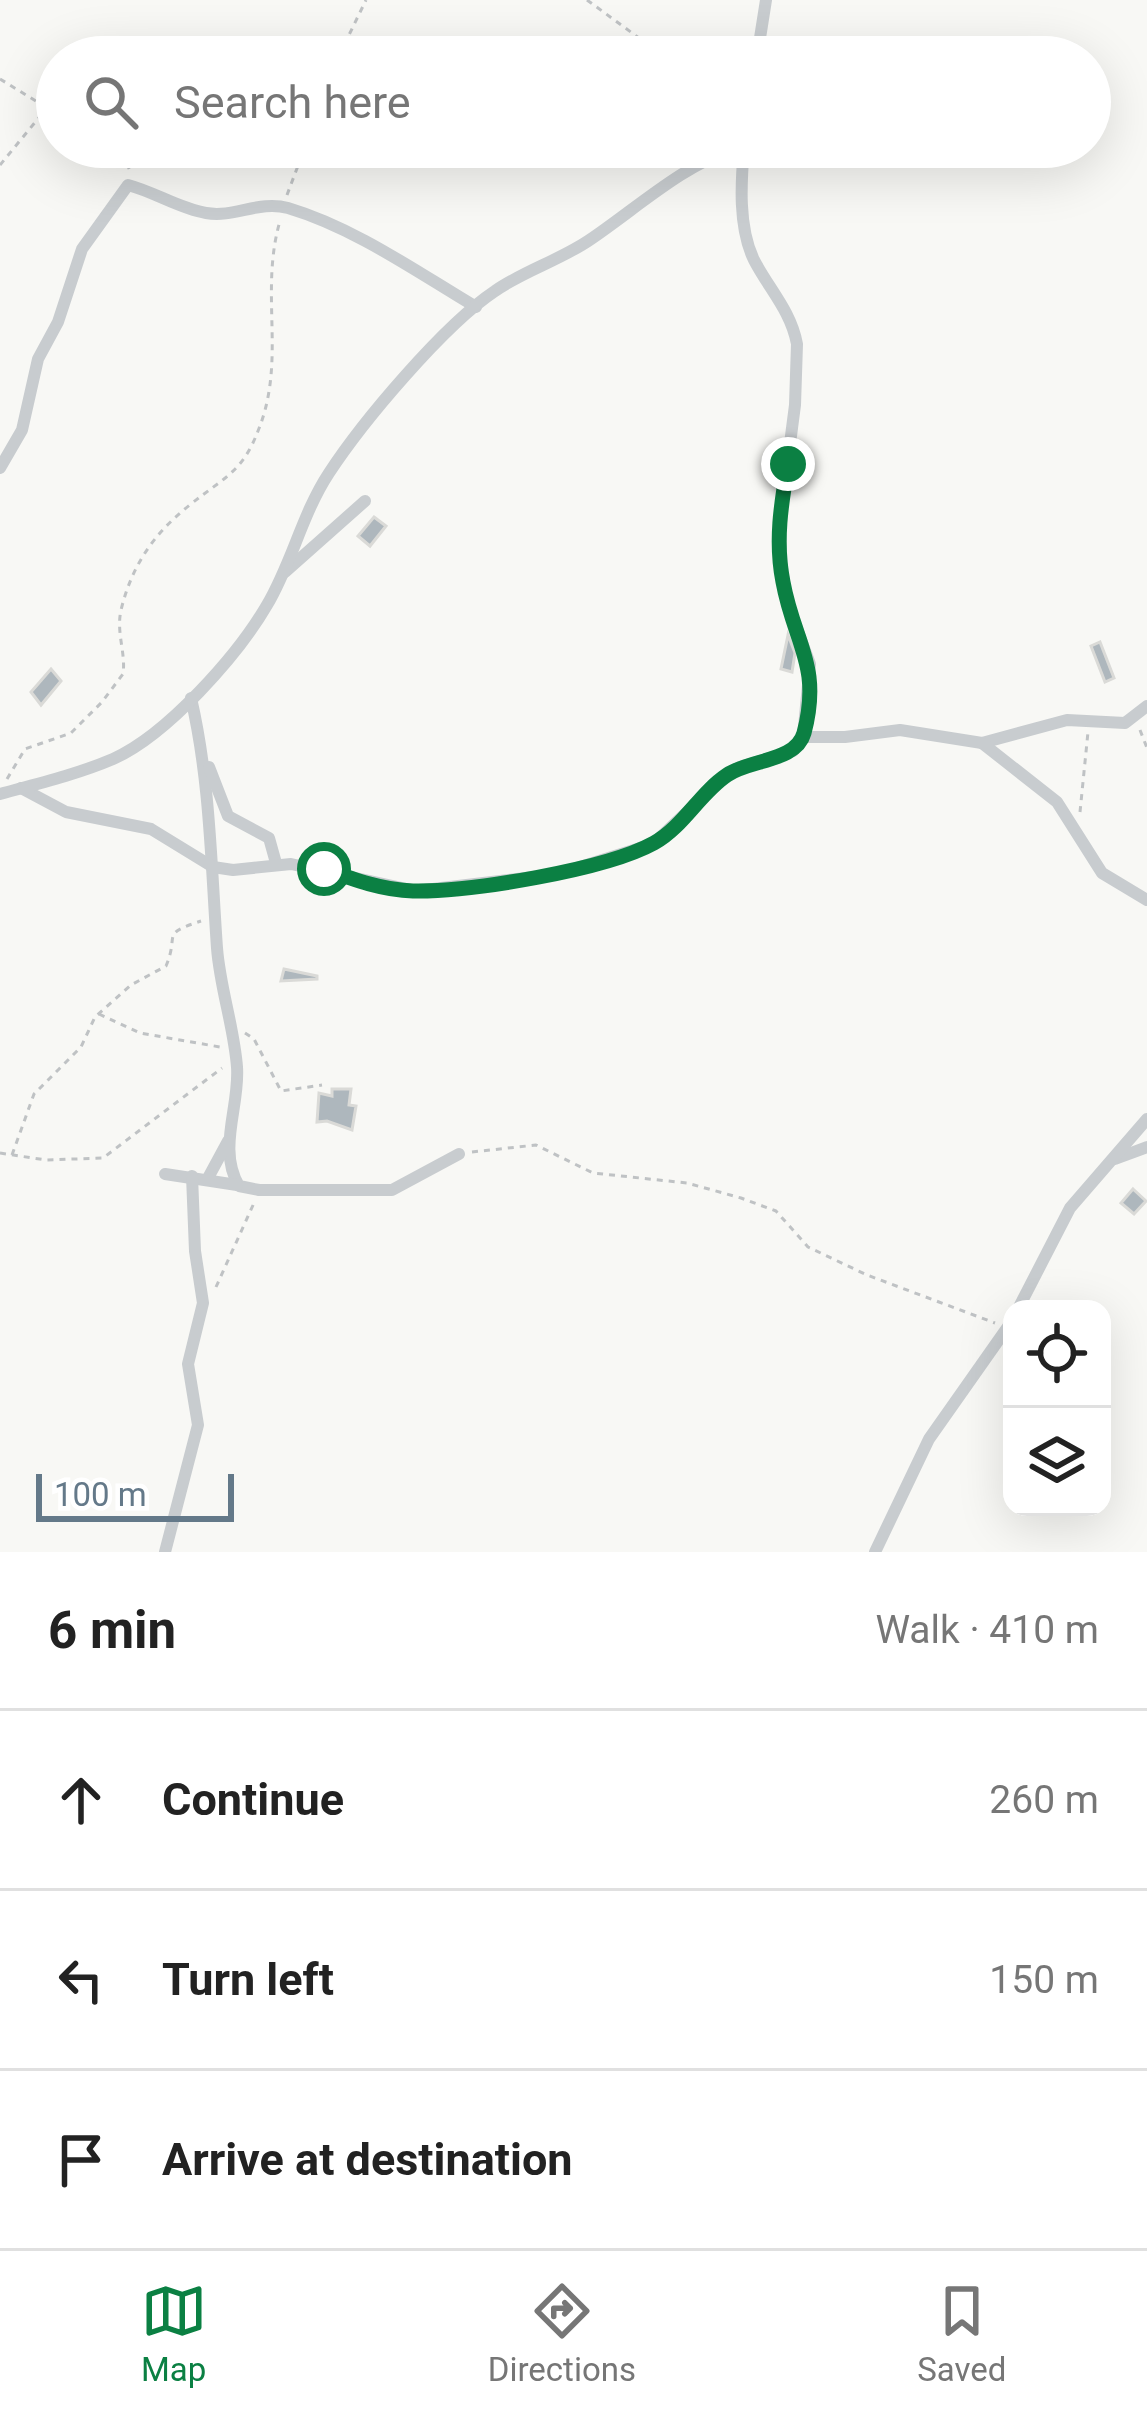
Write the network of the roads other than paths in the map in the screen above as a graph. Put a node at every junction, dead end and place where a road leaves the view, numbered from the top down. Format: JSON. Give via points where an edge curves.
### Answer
{"nodes":[{"id":1,"x":766,"y":0,"type":"edge"},
{"id":2,"x":760,"y":36,"type":"edge"},
{"id":3,"x":695,"y":168,"type":"edge"},
{"id":4,"x":741,"y":168,"type":"edge"},
{"id":5,"x":476,"y":307,"type":"junction"},
{"id":6,"x":0,"y":468,"type":"edge"},
{"id":7,"x":364,"y":501,"type":"dead end"},
{"id":8,"x":279,"y":577,"type":"junction"},
{"id":9,"x":191,"y":698,"type":"junction"},
{"id":10,"x":1147,"y":706,"type":"edge"},
{"id":11,"x":803,"y":737,"type":"junction"},
{"id":12,"x":982,"y":743,"type":"junction"},
{"id":13,"x":203,"y":748,"type":"junction"},
{"id":14,"x":21,"y":788,"type":"junction"},
{"id":15,"x":0,"y":792,"type":"edge"},
{"id":16,"x":276,"y":863,"type":"junction"},
{"id":17,"x":213,"y":867,"type":"junction"},
{"id":18,"x":1147,"y":900,"type":"edge"},
{"id":19,"x":1147,"y":1119,"type":"edge"},
{"id":20,"x":229,"y":1134,"type":"junction"},
{"id":21,"x":1147,"y":1147,"type":"edge"},
{"id":22,"x":459,"y":1154,"type":"road end"},
{"id":23,"x":1111,"y":1160,"type":"junction"},
{"id":24,"x":166,"y":1174,"type":"dead end"},
{"id":25,"x":192,"y":1177,"type":"junction"},
{"id":26,"x":208,"y":1178,"type":"junction"},
{"id":27,"x":238,"y":1186,"type":"junction"},
{"id":28,"x":1022,"y":1300,"type":"edge"},
{"id":29,"x":1003,"y":1335,"type":"edge"},
{"id":30,"x":165,"y":1552,"type":"edge"},
{"id":31,"x":875,"y":1552,"type":"edge"}],
"edges":[{"from":1,"to":2,"type":"street"},
{"from":3,"to":5,"type":"street"},
{"from":4,"to":11,"type":"street","via":[[746,237],[797,344],[778,536],[786,599],[810,664]]},
{"from":5,"to":6,"type":"street","via":[[284,207],[203,213],[128,185],[82,249],[35,368],[22,430]]},
{"from":5,"to":8,"type":"street","via":[[357,434],[313,499]]},
{"from":7,"to":8,"type":"street"},
{"from":8,"to":9,"type":"street","via":[[263,611]]},
{"from":9,"to":13,"type":"street"},
{"from":9,"to":14,"type":"street","via":[[116,758]]},
{"from":10,"to":12,"type":"street","via":[[1124,723],[1036,725]]},
{"from":11,"to":12,"type":"street","via":[[901,730]]},
{"from":11,"to":16,"type":"street","via":[[793,751],[724,776],[653,844],[558,874],[416,891]]},
{"from":12,"to":18,"type":"street","via":[[1058,802],[1102,873]]},
{"from":13,"to":16,"type":"street","via":[[224,809],[269,838]]},
{"from":13,"to":17,"type":"street"},
{"from":14,"to":15,"type":"street"},
{"from":14,"to":17,"type":"street","via":[[66,812],[151,829]]},
{"from":16,"to":17,"type":"street"},
{"from":17,"to":20,"type":"street","via":[[237,1093]]},
{"from":19,"to":23,"type":"street"},
{"from":20,"to":26,"type":"street"},
{"from":20,"to":27,"type":"street"},
{"from":21,"to":23,"type":"street"},
{"from":22,"to":27,"type":"street","via":[[392,1190]]},
{"from":23,"to":28,"type":"street","via":[[1058,1226]]},
{"from":24,"to":25,"type":"street"},
{"from":25,"to":26,"type":"street"},
{"from":25,"to":30,"type":"street","via":[[203,1303],[188,1364],[195,1443]]},
{"from":26,"to":27,"type":"street"},
{"from":29,"to":31,"type":"street","via":[[929,1439]]}]}
